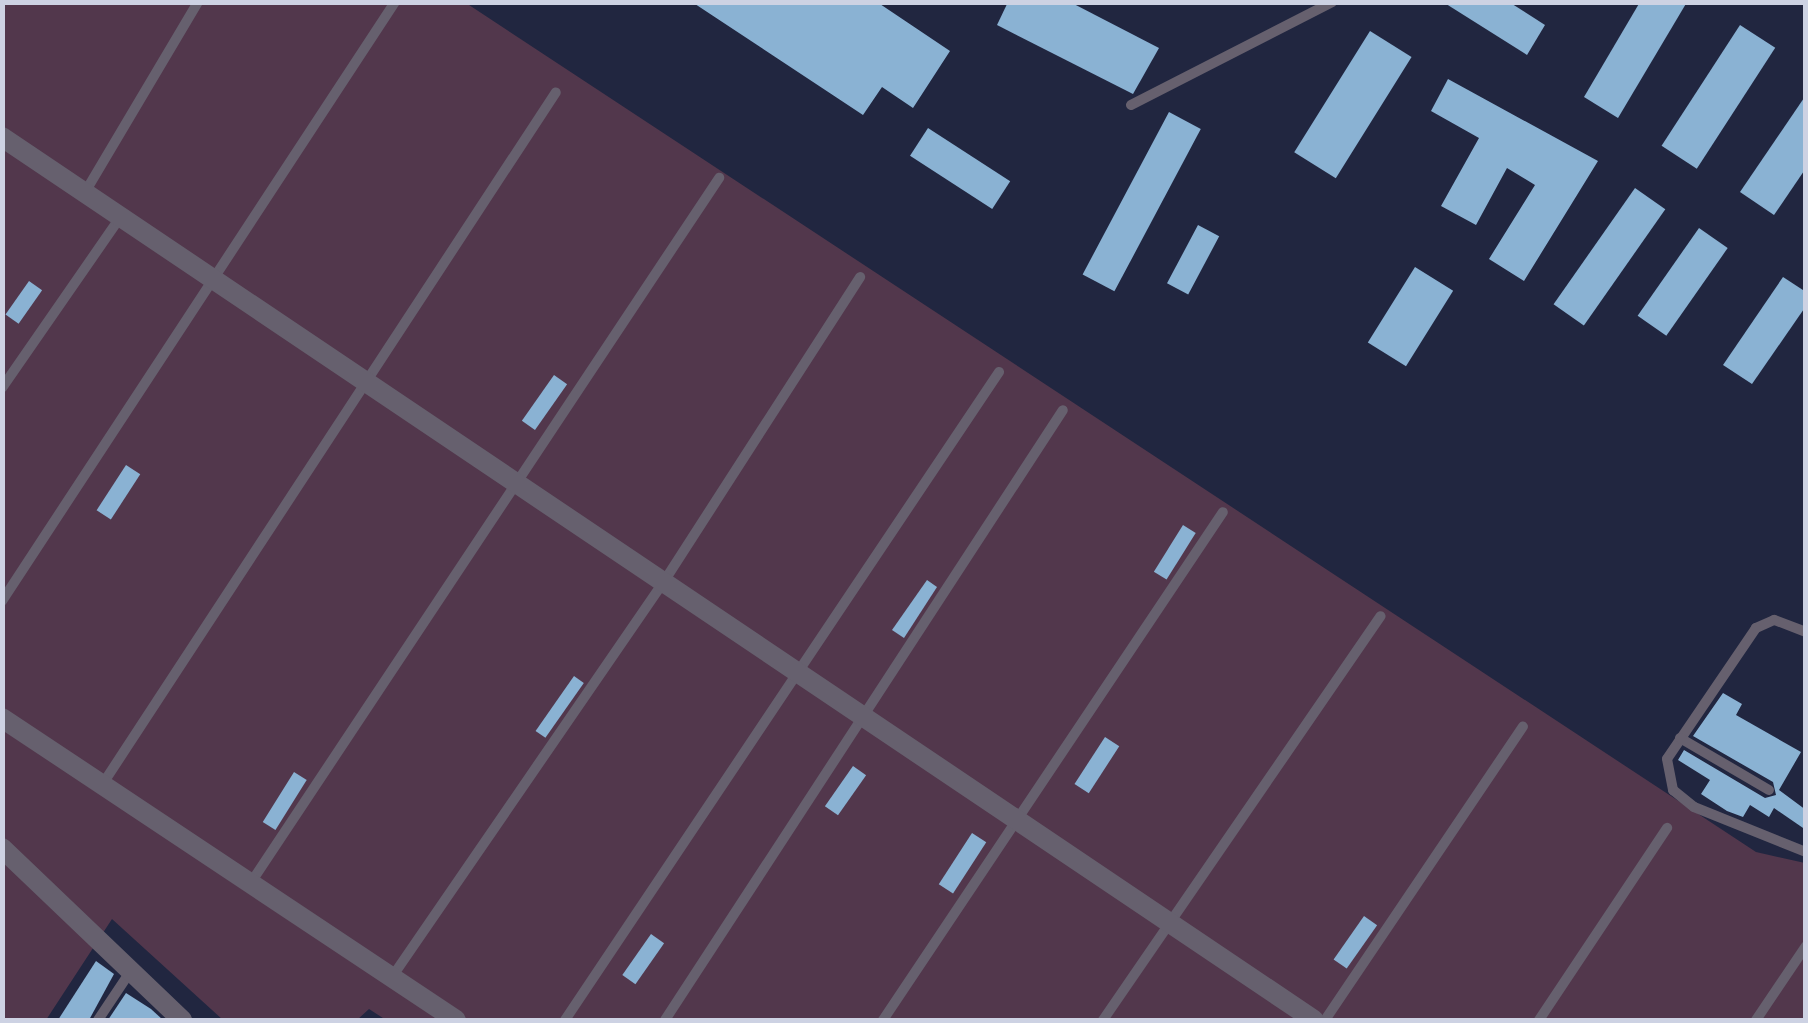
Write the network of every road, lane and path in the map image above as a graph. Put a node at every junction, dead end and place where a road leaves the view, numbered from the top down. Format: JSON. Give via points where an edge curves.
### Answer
{"nodes":[{"id":1,"x":198,"y":2,"type":"edge"},
{"id":2,"x":395,"y":2,"type":"edge"},
{"id":3,"x":1332,"y":2,"type":"edge"},
{"id":4,"x":556,"y":92,"type":"dead end"},
{"id":5,"x":1131,"y":105,"type":"dead end"},
{"id":6,"x":2,"y":136,"type":"edge"},
{"id":7,"x":719,"y":178,"type":"dead end"},
{"id":8,"x":84,"y":194,"type":"junction"},
{"id":9,"x":119,"y":219,"type":"junction"},
{"id":10,"x":860,"y":277,"type":"dead end"},
{"id":11,"x":213,"y":282,"type":"junction"},
{"id":12,"x":998,"y":372,"type":"dead end"},
{"id":13,"x":363,"y":384,"type":"junction"},
{"id":14,"x":2,"y":388,"type":"edge"},
{"id":15,"x":1063,"y":410,"type":"dead end"},
{"id":16,"x":510,"y":483,"type":"junction"},
{"id":17,"x":1222,"y":512,"type":"dead end"},
{"id":18,"x":663,"y":583,"type":"junction"},
{"id":19,"x":2,"y":601,"type":"edge"},
{"id":20,"x":1381,"y":616,"type":"dead end"},
{"id":21,"x":1806,"y":632,"type":"edge"},
{"id":22,"x":800,"y":672,"type":"junction"},
{"id":23,"x":860,"y":714,"type":"junction"},
{"id":24,"x":2,"y":718,"type":"edge"},
{"id":25,"x":1523,"y":726,"type":"dead end"},
{"id":26,"x":1680,"y":738,"type":"junction"},
{"id":27,"x":101,"y":786,"type":"junction"},
{"id":28,"x":1769,"y":790,"type":"dead end"},
{"id":29,"x":1016,"y":818,"type":"junction"},
{"id":30,"x":1667,"y":828,"type":"dead end"},
{"id":31,"x":2,"y":848,"type":"edge"},
{"id":32,"x":1806,"y":852,"type":"edge"},
{"id":33,"x":250,"y":884,"type":"junction"},
{"id":34,"x":1171,"y":921,"type":"junction"},
{"id":35,"x":1806,"y":946,"type":"edge"},
{"id":36,"x":133,"y":968,"type":"junction"},
{"id":37,"x":392,"y":977,"type":"junction"},
{"id":38,"x":177,"y":1018,"type":"edge"},
{"id":39,"x":98,"y":1020,"type":"edge"},
{"id":40,"x":456,"y":1020,"type":"edge"},
{"id":41,"x":565,"y":1020,"type":"edge"},
{"id":42,"x":665,"y":1020,"type":"edge"},
{"id":43,"x":882,"y":1020,"type":"edge"},
{"id":44,"x":1103,"y":1020,"type":"edge"},
{"id":45,"x":1314,"y":1020,"type":"edge"},
{"id":46,"x":1325,"y":1020,"type":"edge"},
{"id":47,"x":1539,"y":1020,"type":"edge"},
{"id":48,"x":1756,"y":1020,"type":"edge"}],
"edges":[{"from":1,"to":8,"type":"lane"},
{"from":2,"to":11,"type":"lane"},
{"from":3,"to":5,"type":"lane"},
{"from":4,"to":13,"type":"lane"},
{"from":6,"to":8,"type":"street"},
{"from":7,"to":16,"type":"lane"},
{"from":8,"to":9,"type":"street"},
{"from":9,"to":11,"type":"street"},
{"from":9,"to":14,"type":"lane"},
{"from":10,"to":18,"type":"lane"},
{"from":11,"to":13,"type":"street"},
{"from":11,"to":19,"type":"lane"},
{"from":12,"to":22,"type":"lane"},
{"from":13,"to":16,"type":"street"},
{"from":13,"to":27,"type":"lane"},
{"from":15,"to":23,"type":"lane"},
{"from":16,"to":18,"type":"street"},
{"from":16,"to":33,"type":"lane"},
{"from":17,"to":29,"type":"lane"},
{"from":18,"to":22,"type":"street"},
{"from":18,"to":37,"type":"lane"},
{"from":20,"to":34,"type":"lane"},
{"from":21,"to":26,"type":"lane","via":[[1774,620],[1756,628]]},
{"from":22,"to":23,"type":"street"},
{"from":22,"to":41,"type":"lane"},
{"from":23,"to":29,"type":"street"},
{"from":23,"to":42,"type":"lane"},
{"from":24,"to":27,"type":"street"},
{"from":25,"to":46,"type":"lane"},
{"from":26,"to":28,"type":"lane"},
{"from":26,"to":32,"type":"lane","via":[[1667,759],[1673,790],[1742,832]]},
{"from":27,"to":33,"type":"street"},
{"from":29,"to":34,"type":"street"},
{"from":29,"to":43,"type":"lane"},
{"from":30,"to":47,"type":"lane"},
{"from":31,"to":36,"type":"street"},
{"from":33,"to":37,"type":"street"},
{"from":34,"to":44,"type":"lane"},
{"from":34,"to":45,"type":"street"},
{"from":35,"to":48,"type":"lane"},
{"from":36,"to":38,"type":"street"},
{"from":36,"to":39,"type":"lane"},
{"from":37,"to":40,"type":"street"}]}
